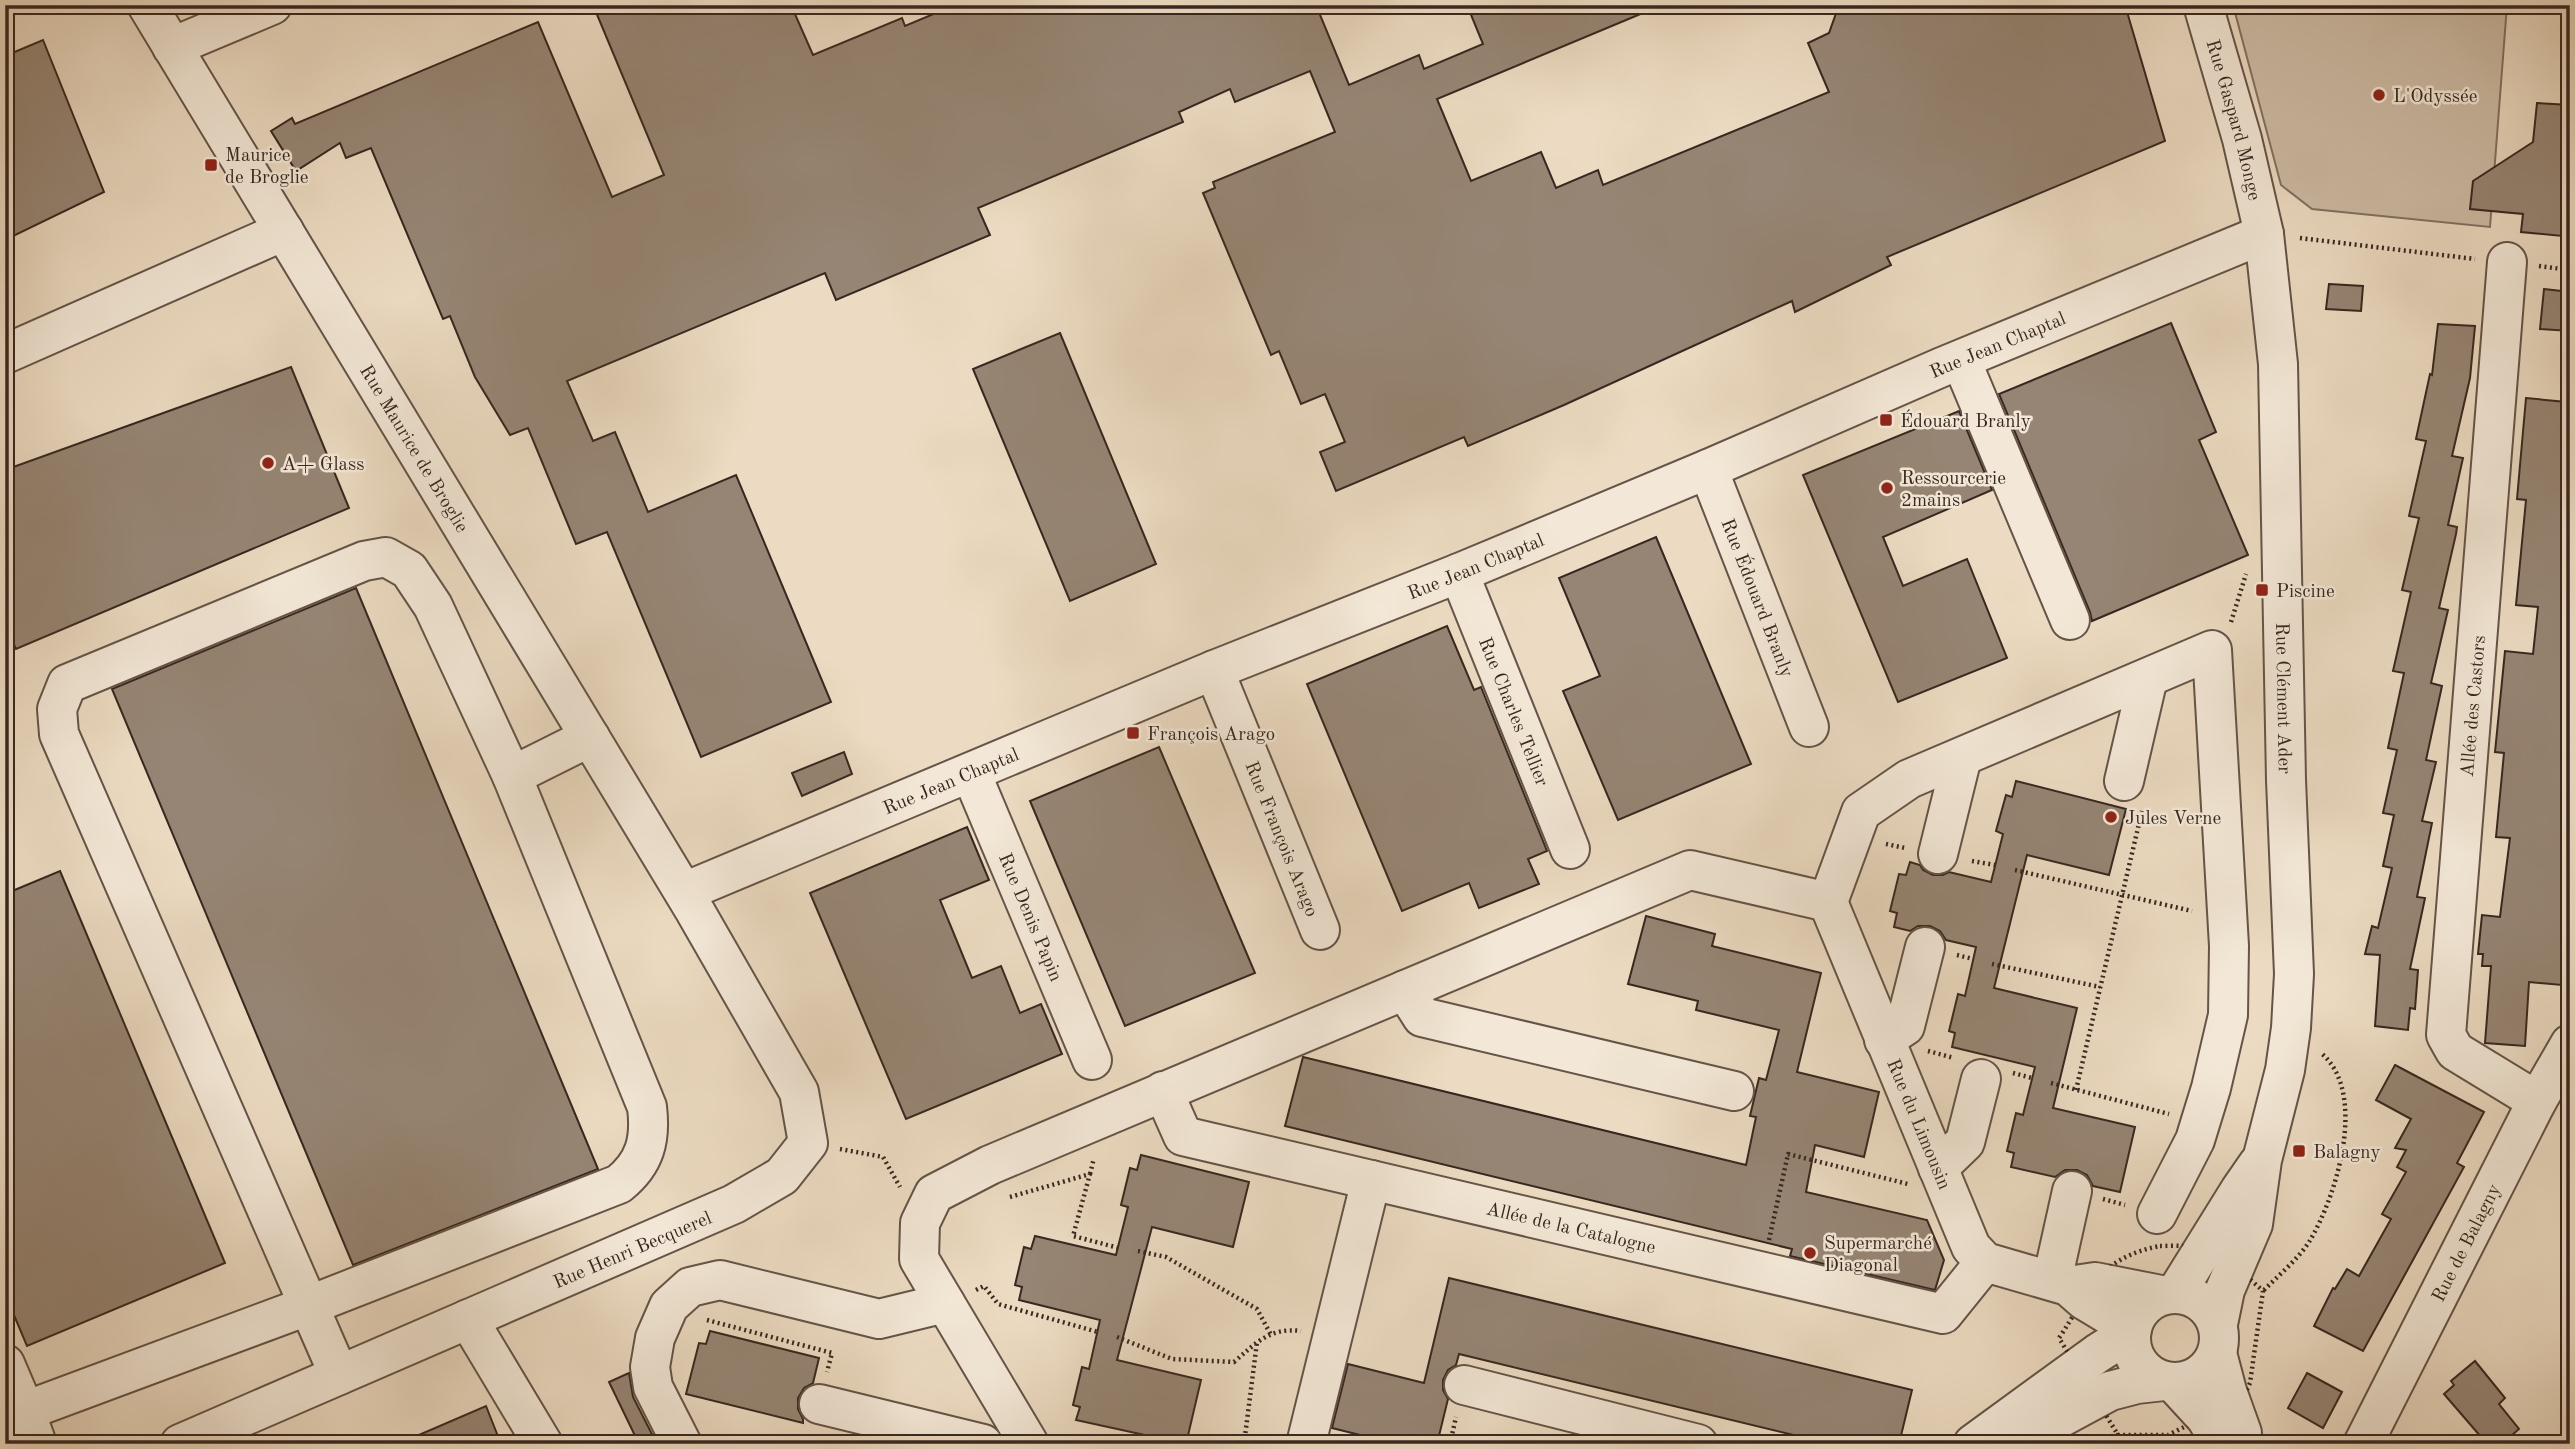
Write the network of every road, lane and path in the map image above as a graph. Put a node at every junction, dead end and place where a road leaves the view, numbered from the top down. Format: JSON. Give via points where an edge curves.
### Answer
{"nodes":[{"id":1,"x":147,"y":5,"type":"edge"},
{"id":2,"x":272,"y":5,"type":"edge"},
{"id":3,"x":2203,"y":5,"type":"edge"},
{"id":4,"x":172,"y":47,"type":"junction"},
{"id":5,"x":284,"y":231,"type":"junction"},
{"id":6,"x":2264,"y":234,"type":"junction"},
{"id":7,"x":2507,"y":262,"type":"junction"},
{"id":8,"x":2570,"y":270,"type":"edge"},
{"id":9,"x":5,"y":354,"type":"edge"},
{"id":10,"x":1961,"y":360,"type":"junction"},
{"id":11,"x":1708,"y":469,"type":"junction"},
{"id":12,"x":2247,"y":570,"type":"dead end"},
{"id":13,"x":1459,"y":573,"type":"junction"},
{"id":14,"x":2070,"y":620,"type":"dead end"},
{"id":15,"x":2212,"y":650,"type":"junction"},
{"id":16,"x":1214,"y":670,"type":"junction"},
{"id":17,"x":2148,"y":678,"type":"junction"},
{"id":18,"x":1809,"y":727,"type":"dead end"},
{"id":19,"x":590,"y":737,"type":"junction"},
{"id":20,"x":1962,"y":757,"type":"junction"},
{"id":21,"x":971,"y":773,"type":"junction"},
{"id":22,"x":512,"y":776,"type":"junction"},
{"id":23,"x":2124,"y":781,"type":"joint"},
{"id":24,"x":1570,"y":849,"type":"dead end"},
{"id":25,"x":1938,"y":855,"type":"dead end"},
{"id":26,"x":2015,"y":870,"type":"dead end"},
{"id":27,"x":684,"y":892,"type":"junction"},
{"id":28,"x":2122,"y":895,"type":"junction"},
{"id":29,"x":1828,"y":902,"type":"junction"},
{"id":30,"x":2227,"y":920,"type":"junction"},
{"id":31,"x":1320,"y":930,"type":"dead end"},
{"id":32,"x":1925,"y":947,"type":"dead end"},
{"id":33,"x":1992,"y":964,"type":"dead end"},
{"id":34,"x":2100,"y":987,"type":"junction"},
{"id":35,"x":1405,"y":990,"type":"junction"},
{"id":36,"x":2291,"y":1028,"type":"junction"},
{"id":37,"x":1884,"y":1040,"type":"junction"},
{"id":38,"x":2570,"y":1044,"type":"edge"},
{"id":39,"x":1091,"y":1060,"type":"dead end"},
{"id":40,"x":1980,"y":1079,"type":"dead end"},
{"id":41,"x":2051,"y":1083,"type":"dead end"},
{"id":42,"x":2076,"y":1090,"type":"junction"},
{"id":43,"x":1163,"y":1091,"type":"junction"},
{"id":44,"x":1734,"y":1091,"type":"dead end"},
{"id":45,"x":2537,"y":1101,"type":"junction"},
{"id":46,"x":2200,"y":1122,"type":"junction"},
{"id":47,"x":808,"y":1143,"type":"junction"},
{"id":48,"x":883,"y":1157,"type":"dead end"},
{"id":49,"x":2262,"y":1160,"type":"junction"},
{"id":50,"x":990,"y":1165,"type":"junction"},
{"id":51,"x":1938,"y":1168,"type":"junction"},
{"id":52,"x":1371,"y":1180,"type":"junction"},
{"id":53,"x":2072,"y":1191,"type":"dead end"},
{"id":54,"x":2157,"y":1214,"type":"dead end"},
{"id":55,"x":1119,"y":1248,"type":"dead end"},
{"id":56,"x":1138,"y":1251,"type":"dead end"},
{"id":57,"x":1985,"y":1262,"type":"junction"},
{"id":58,"x":1762,"y":1271,"type":"junction"},
{"id":59,"x":2060,"y":1284,"type":"junction"},
{"id":60,"x":2263,"y":1291,"type":"dead end"},
{"id":61,"x":2169,"y":1294,"type":"junction"},
{"id":62,"x":946,"y":1303,"type":"junction"},
{"id":63,"x":310,"y":1305,"type":"junction"},
{"id":64,"x":668,"y":1310,"type":"junction"},
{"id":65,"x":468,"y":1319,"type":"junction"},
{"id":66,"x":2132,"y":1331,"type":"junction"},
{"id":67,"x":1097,"y":1332,"type":"dead end"},
{"id":68,"x":1333,"y":1334,"type":"junction"},
{"id":69,"x":1270,"y":1335,"type":"junction"},
{"id":70,"x":1117,"y":1337,"type":"dead end"},
{"id":71,"x":2218,"y":1338,"type":"junction"},
{"id":72,"x":1257,"y":1342,"type":"junction"},
{"id":73,"x":5,"y":1364,"type":"edge"},
{"id":74,"x":339,"y":1375,"type":"junction"},
{"id":75,"x":2169,"y":1382,"type":"junction"},
{"id":76,"x":1464,"y":1385,"type":"dead end"},
{"id":77,"x":818,"y":1404,"type":"joint"},
{"id":78,"x":31,"y":1428,"type":"edge"},
{"id":79,"x":2118,"y":1435,"type":"dead end"},
{"id":80,"x":1015,"y":1439,"type":"edge"},
{"id":81,"x":180,"y":1444,"type":"edge"},
{"id":82,"x":543,"y":1444,"type":"edge"},
{"id":83,"x":682,"y":1444,"type":"edge"},
{"id":84,"x":983,"y":1444,"type":"edge"},
{"id":85,"x":1244,"y":1444,"type":"edge"},
{"id":86,"x":1306,"y":1444,"type":"edge"},
{"id":87,"x":1698,"y":1444,"type":"edge"},
{"id":88,"x":1973,"y":1444,"type":"edge"},
{"id":89,"x":2012,"y":1444,"type":"edge"},
{"id":90,"x":2122,"y":1444,"type":"edge"},
{"id":91,"x":2221,"y":1444,"type":"edge"},
{"id":92,"x":2242,"y":1444,"type":"edge"},
{"id":93,"x":2363,"y":1444,"type":"edge"}],
"edges":[{"from":1,"to":4,"type":"street","name":"Rue Maurice de Broglie"},
{"from":2,"to":4,"type":"street"},
{"from":3,"to":6,"type":"street","name":"Rue Gaspard Monge"},
{"from":4,"to":5,"type":"street","name":"Rue Maurice de Broglie"},
{"from":5,"to":9,"type":"street"},
{"from":5,"to":19,"type":"street","name":"Rue Maurice de Broglie"},
{"from":6,"to":7,"type":"path"},
{"from":6,"to":10,"type":"street","name":"Rue Jean Chaptal"},
{"from":6,"to":36,"type":"street","name":"Rue Clément Ader","via":[[2278,364],[2294,974]]},
{"from":7,"to":8,"type":"path"},
{"from":7,"to":45,"type":"street","name":"Allée des Castors","via":[[2446,1035],[2455,1051]]},
{"from":10,"to":11,"type":"street","name":"Rue Jean Chaptal"},
{"from":10,"to":14,"type":"street"},
{"from":11,"to":13,"type":"street","name":"Rue Jean Chaptal"},
{"from":11,"to":18,"type":"street","name":"Rue Édouard Branly"},
{"from":12,"to":15,"type":"path","via":[[2224,644]]},
{"from":13,"to":16,"type":"street","name":"Rue Jean Chaptal"},
{"from":13,"to":24,"type":"street","name":"Rue Charles Tellier"},
{"from":15,"to":17,"type":"street"},
{"from":15,"to":30,"type":"street"},
{"from":16,"to":21,"type":"street","name":"Rue Jean Chaptal"},
{"from":16,"to":31,"type":"street","name":"Rue François Arago"},
{"from":17,"to":20,"type":"street"},
{"from":17,"to":23,"type":"street"},
{"from":19,"to":22,"type":"street"},
{"from":19,"to":27,"type":"street","name":"Rue Maurice de Broglie"},
{"from":20,"to":25,"type":"street"},
{"from":20,"to":29,"type":"street","via":[[1909,779],[1861,812]]},
{"from":21,"to":27,"type":"street","name":"Rue Jean Chaptal"},
{"from":21,"to":39,"type":"street","name":"Rue Denis Papin"},
{"from":22,"to":63,"type":"street","via":[[646,1107],[645,1150],[634,1172],[619,1184]]},
{"from":22,"to":63,"type":"street","via":[[433,606],[409,570],[386,557],[364,561],[67,684],[57,709],[60,734]]},
{"from":23,"to":28,"type":"path","via":[[2143,809]]},
{"from":26,"to":28,"type":"path"},
{"from":27,"to":47,"type":"street","via":[[799,1092]]},
{"from":28,"to":30,"type":"path"},
{"from":28,"to":34,"type":"path"},
{"from":29,"to":35,"type":"street","via":[[1690,870]]},
{"from":29,"to":37,"type":"street","name":"Rue du Limousin"},
{"from":30,"to":46,"type":"street","via":[[2228,1015]]},
{"from":32,"to":37,"type":"street","via":[[1905,1026]]},
{"from":33,"to":34,"type":"path"},
{"from":34,"to":42,"type":"path"},
{"from":35,"to":43,"type":"street"},
{"from":35,"to":44,"type":"street","via":[[1422,1017]]},
{"from":36,"to":49,"type":"street","name":"Rue Clément Ader"},
{"from":36,"to":60,"type":"path","via":[[2332,1062],[2346,1119],[2334,1186],[2322,1218],[2306,1245]]},
{"from":37,"to":51,"type":"street","name":"Rue du Limousin"},
{"from":38,"to":45,"type":"street","name":"Rue de Balagny"},
{"from":40,"to":51,"type":"street","via":[[1965,1142]]},
{"from":41,"to":42,"type":"path"},
{"from":42,"to":46,"type":"path"},
{"from":43,"to":50,"type":"street"},
{"from":43,"to":52,"type":"street","name":"Allée de la Catalogne","via":[[1183,1136]]},
{"from":45,"to":93,"type":"street","name":"Rue de Balagny"},
{"from":46,"to":54,"type":"street"},
{"from":47,"to":48,"type":"path"},
{"from":47,"to":65,"type":"street","name":"Rue Henri Becquerel","via":[[782,1176],[734,1204]]},
{"from":49,"to":61,"type":"street","name":"Rue Clément Ader"},
{"from":49,"to":71,"type":"street","name":"Rue Clément Ader","via":[[2253,1224],[2225,1290]]},
{"from":50,"to":55,"type":"path","via":[[1009,1197],[1090,1174],[1073,1236]]},
{"from":50,"to":62,"type":"street","via":[[934,1194],[920,1223],[919,1259]]},
{"from":51,"to":57,"type":"street","name":"Rue du Limousin","via":[[1971,1247]]},
{"from":51,"to":58,"type":"path","via":[[1914,1185],[1788,1154]]},
{"from":52,"to":58,"type":"street","name":"Allée de la Catalogne"},
{"from":52,"to":68,"type":"street"},
{"from":53,"to":59,"type":"street"},
{"from":56,"to":69,"type":"path","via":[[1166,1257],[1257,1309]]},
{"from":57,"to":58,"type":"street","name":"Allée de la Catalogne","via":[[1943,1314]]},
{"from":57,"to":59,"type":"street"},
{"from":59,"to":61,"type":"street","via":[[2088,1281]]},
{"from":59,"to":66,"type":"street"},
{"from":61,"to":66,"type":"street","via":[[2142,1308]]},
{"from":61,"to":71,"type":"street","via":[[2197,1298],[2213,1314]]},
{"from":62,"to":64,"type":"street","via":[[879,1319],[720,1280],[690,1287]]},
{"from":62,"to":67,"type":"path","via":[[984,1286],[998,1304]]},
{"from":62,"to":80,"type":"street"},
{"from":63,"to":74,"type":"street"},
{"from":63,"to":78,"type":"street"},
{"from":64,"to":77,"type":"path","via":[[832,1353]]},
{"from":64,"to":83,"type":"street","via":[[655,1338],[650,1367],[653,1387]]},
{"from":65,"to":74,"type":"street","name":"Rue Henri Becquerel"},
{"from":65,"to":82,"type":"street"},
{"from":66,"to":75,"type":"street","via":[[2135,1357],[2152,1376]]},
{"from":66,"to":88,"type":"street"},
{"from":68,"to":69,"type":"path","via":[[1284,1329]]},
{"from":68,"to":86,"type":"street"},
{"from":69,"to":72,"type":"path"},
{"from":70,"to":72,"type":"path","via":[[1172,1359],[1234,1362]]},
{"from":71,"to":75,"type":"street","via":[[2204,1372],[2184,1382]]},
{"from":71,"to":92,"type":"street"},
{"from":72,"to":85,"type":"path"},
{"from":73,"to":78,"type":"street"},
{"from":74,"to":81,"type":"street","name":"Rue Henri Becquerel"},
{"from":75,"to":89,"type":"street","via":[[2110,1391]]},
{"from":75,"to":91,"type":"street","via":[[2206,1418]]},
{"from":76,"to":87,"type":"street"},
{"from":77,"to":84,"type":"street"},
{"from":79,"to":90,"type":"path"}]}
